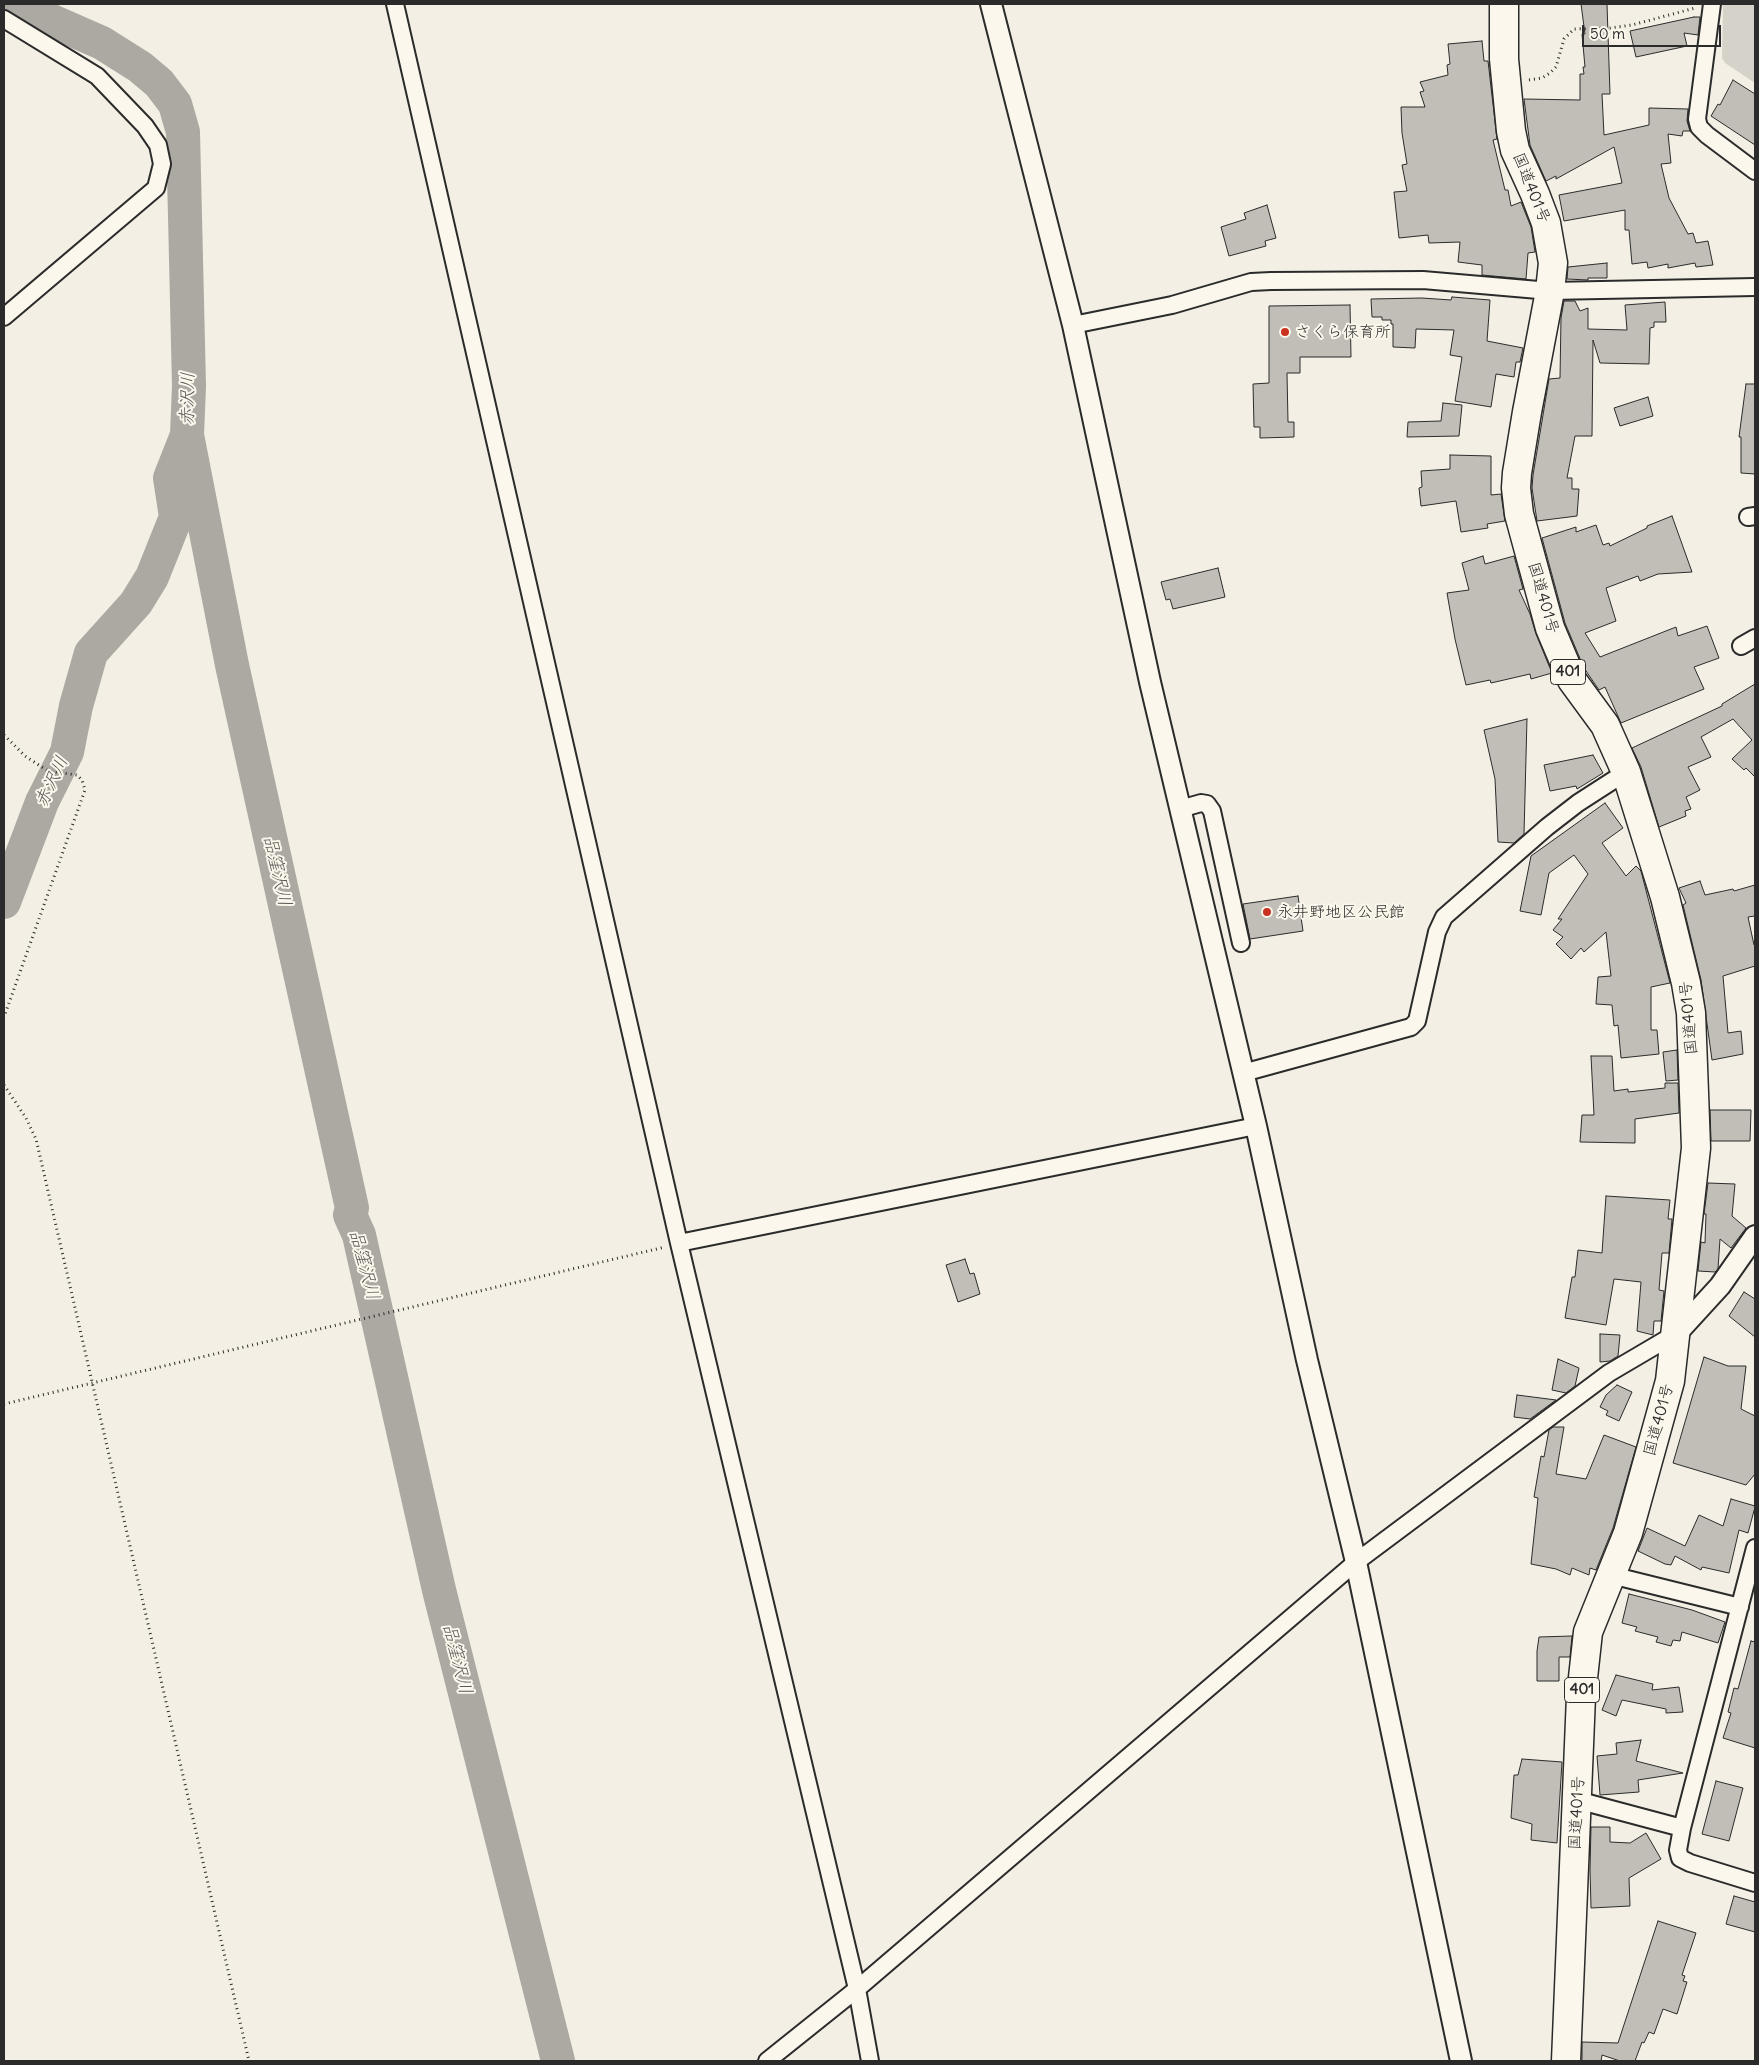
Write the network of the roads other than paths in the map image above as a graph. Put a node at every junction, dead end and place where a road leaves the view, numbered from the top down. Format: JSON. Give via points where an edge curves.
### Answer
{"nodes":[{"id":1,"x":396,"y":4,"type":"edge"},
{"id":2,"x":991,"y":4,"type":"edge"},
{"id":3,"x":1504,"y":4,"type":"edge"},
{"id":4,"x":1712,"y":5,"type":"edge"},
{"id":5,"x":4,"y":19,"type":"edge"},
{"id":6,"x":1755,"y":171,"type":"edge"},
{"id":7,"x":1755,"y":287,"type":"edge"},
{"id":8,"x":1550,"y":291,"type":"junction"},
{"id":9,"x":4,"y":317,"type":"edge"},
{"id":10,"x":1073,"y":325,"type":"junction"},
{"id":11,"x":1626,"y":772,"type":"junction"},
{"id":12,"x":1180,"y":809,"type":"junction"},
{"id":13,"x":1241,"y":943,"type":"dead end"},
{"id":14,"x":1243,"y":1073,"type":"junction"},
{"id":15,"x":1256,"y":1126,"type":"junction"},
{"id":16,"x":1755,"y":1236,"type":"edge"},
{"id":17,"x":679,"y":1243,"type":"junction"},
{"id":18,"x":1676,"y":1333,"type":"junction"},
{"id":19,"x":1755,"y":1548,"type":"edge"},
{"id":20,"x":1356,"y":1562,"type":"junction"},
{"id":21,"x":1611,"y":1574,"type":"junction"},
{"id":22,"x":1740,"y":1607,"type":"junction"},
{"id":23,"x":1577,"y":1800,"type":"junction"},
{"id":24,"x":1682,"y":1828,"type":"junction"},
{"id":25,"x":1755,"y":1883,"type":"edge"},
{"id":26,"x":857,"y":1989,"type":"junction"},
{"id":27,"x":767,"y":2061,"type":"edge"},
{"id":28,"x":870,"y":2061,"type":"edge"},
{"id":29,"x":1461,"y":2061,"type":"edge"},
{"id":30,"x":1566,"y":2061,"type":"edge"}],
"edges":[{"from":1,"to":17,"type":"street"},
{"from":2,"to":10,"type":"street"},
{"from":3,"to":8,"type":"highway","name":"国道401号","number":"401","via":[[1505,80],[1510,131],[1546,223],[1553,263]]},
{"from":4,"to":6,"type":"street","via":[[1697,119],[1707,135]]},
{"from":5,"to":9,"type":"street","via":[[97,76],[145,126],[158,145],[162,164],[156,188]]},
{"from":7,"to":8,"type":"street"},
{"from":8,"to":10,"type":"street","via":[[1423,280],[1251,282],[1172,305]]},
{"from":8,"to":11,"type":"highway","name":"国道401号","number":"401","via":[[1518,473],[1519,514],[1550,628],[1572,680],[1605,725]]},
{"from":10,"to":12,"type":"street"},
{"from":11,"to":14,"type":"street","via":[[1547,827],[1444,917],[1437,932],[1417,1021],[1411,1027]]},
{"from":11,"to":18,"type":"highway","name":"国道401号","number":"401","via":[[1673,922],[1690,1013],[1696,1148]]},
{"from":12,"to":13,"type":"street","via":[[1201,803],[1207,804],[1212,811]]},
{"from":12,"to":14,"type":"street"},
{"from":14,"to":15,"type":"street"},
{"from":15,"to":17,"type":"street"},
{"from":15,"to":20,"type":"street","via":[[1307,1360]]},
{"from":16,"to":18,"type":"street","via":[[1720,1286]]},
{"from":17,"to":26,"type":"street"},
{"from":18,"to":20,"type":"street","via":[[1609,1373]]},
{"from":18,"to":21,"type":"highway","name":"国道401号","number":"401","via":[[1670,1381],[1628,1533]]},
{"from":19,"to":22,"type":"street"},
{"from":20,"to":26,"type":"street"},
{"from":20,"to":29,"type":"street"},
{"from":21,"to":22,"type":"street"},
{"from":21,"to":23,"type":"highway","name":"国道401号","number":"401","via":[[1588,1632],[1581,1696]]},
{"from":22,"to":24,"type":"street"},
{"from":23,"to":24,"type":"street"},
{"from":23,"to":30,"type":"highway","name":"国道401号","number":"401"},
{"from":24,"to":25,"type":"street","via":[[1678,1850],[1680,1858]]},
{"from":26,"to":27,"type":"street"},
{"from":26,"to":28,"type":"street"}]}
